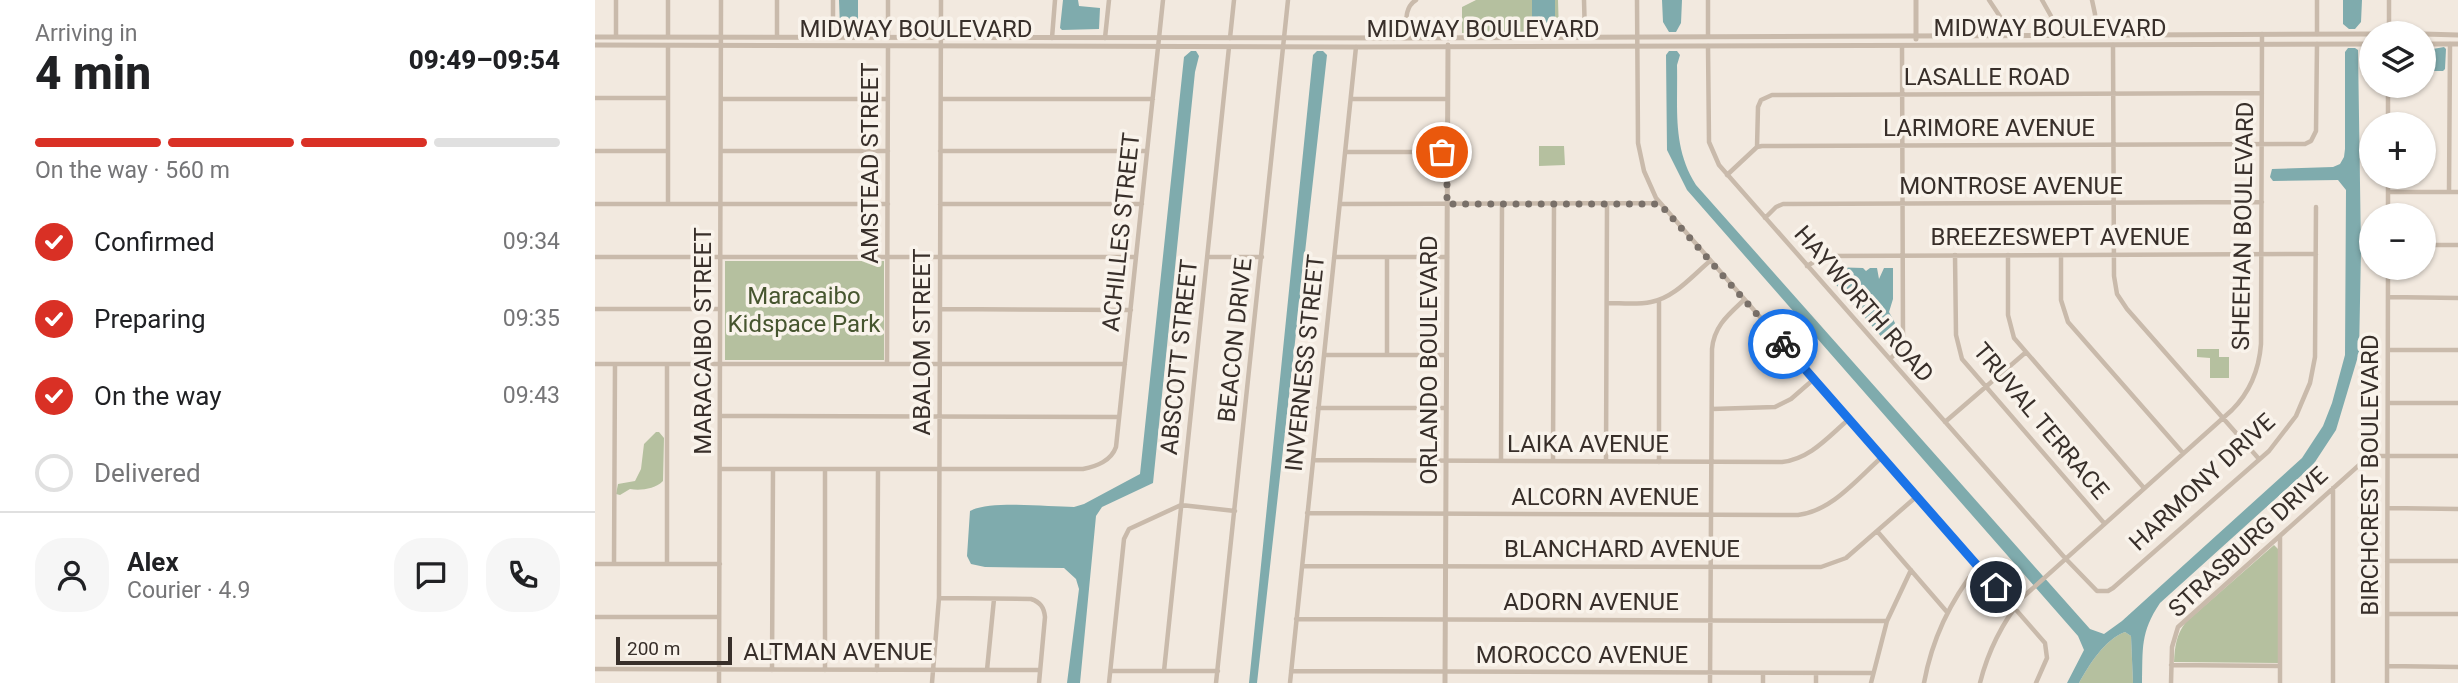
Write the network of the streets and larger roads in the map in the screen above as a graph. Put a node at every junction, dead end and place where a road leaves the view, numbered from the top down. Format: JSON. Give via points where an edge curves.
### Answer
{"nodes":[{"id":1,"x":616,"y":0,"type":"edge"},
{"id":2,"x":668,"y":0,"type":"edge"},
{"id":3,"x":721,"y":0,"type":"edge"},
{"id":4,"x":778,"y":0,"type":"edge"},
{"id":5,"x":833,"y":0,"type":"edge"},
{"id":6,"x":888,"y":0,"type":"edge"},
{"id":7,"x":941,"y":0,"type":"edge"},
{"id":8,"x":1055,"y":0,"type":"edge"},
{"id":9,"x":1109,"y":0,"type":"edge"},
{"id":10,"x":1163,"y":0,"type":"edge"},
{"id":11,"x":1234,"y":0,"type":"edge"},
{"id":12,"x":1289,"y":0,"type":"edge"},
{"id":13,"x":1416,"y":0,"type":"edge"},
{"id":14,"x":1584,"y":0,"type":"edge"},
{"id":15,"x":1637,"y":0,"type":"edge"},
{"id":16,"x":1708,"y":0,"type":"edge"},
{"id":17,"x":1916,"y":0,"type":"edge"},
{"id":18,"x":1989,"y":0,"type":"edge"},
{"id":19,"x":2042,"y":0,"type":"edge"},
{"id":20,"x":2092,"y":0,"type":"edge"},
{"id":21,"x":2317,"y":0,"type":"edge"},
{"id":22,"x":2389,"y":0,"type":"edge"},
{"id":23,"x":2389,"y":21,"type":"edge"},
{"id":24,"x":2262,"y":34,"type":"junction"},
{"id":25,"x":2317,"y":34,"type":"junction"},
{"id":26,"x":2359,"y":34,"type":"edge"},
{"id":27,"x":2436,"y":34,"type":"edge"},
{"id":28,"x":2052,"y":35,"type":"junction"},
{"id":29,"x":2096,"y":35,"type":"junction"},
{"id":30,"x":2458,"y":35,"type":"edge"},
{"id":31,"x":616,"y":36,"type":"junction"},
{"id":32,"x":1708,"y":36,"type":"junction"},
{"id":33,"x":1916,"y":36,"type":"junction"},
{"id":34,"x":2003,"y":36,"type":"junction"},
{"id":35,"x":595,"y":37,"type":"edge"},
{"id":36,"x":668,"y":37,"type":"junction"},
{"id":37,"x":721,"y":37,"type":"junction"},
{"id":38,"x":778,"y":37,"type":"junction"},
{"id":39,"x":833,"y":37,"type":"junction"},
{"id":40,"x":888,"y":37,"type":"junction"},
{"id":41,"x":941,"y":37,"type":"junction"},
{"id":42,"x":1584,"y":37,"type":"junction"},
{"id":43,"x":1638,"y":37,"type":"junction"},
{"id":44,"x":1052,"y":38,"type":"junction"},
{"id":45,"x":1105,"y":38,"type":"junction"},
{"id":46,"x":1159,"y":38,"type":"junction"},
{"id":47,"x":1230,"y":38,"type":"junction"},
{"id":48,"x":1285,"y":38,"type":"junction"},
{"id":49,"x":1406,"y":38,"type":"junction"},
{"id":50,"x":1448,"y":38,"type":"junction"},
{"id":51,"x":2262,"y":44,"type":"junction"},
{"id":52,"x":2317,"y":44,"type":"junction"},
{"id":53,"x":2359,"y":44,"type":"edge"},
{"id":54,"x":2436,"y":44,"type":"edge"},
{"id":55,"x":2450,"y":44,"type":"junction"},
{"id":56,"x":2458,"y":44,"type":"edge"},
{"id":57,"x":2113,"y":45,"type":"junction"},
{"id":58,"x":595,"y":46,"type":"edge"},
{"id":59,"x":669,"y":46,"type":"junction"},
{"id":60,"x":721,"y":46,"type":"junction"},
{"id":61,"x":941,"y":46,"type":"junction"},
{"id":62,"x":1158,"y":46,"type":"junction"},
{"id":63,"x":1638,"y":46,"type":"junction"},
{"id":64,"x":1708,"y":46,"type":"junction"},
{"id":65,"x":1902,"y":46,"type":"junction"},
{"id":66,"x":1916,"y":46,"type":"junction"},
{"id":67,"x":888,"y":47,"type":"junction"},
{"id":68,"x":1229,"y":47,"type":"junction"},
{"id":69,"x":1283,"y":47,"type":"junction"},
{"id":70,"x":1356,"y":47,"type":"junction"},
{"id":71,"x":1448,"y":47,"type":"junction"},
{"id":72,"x":2262,"y":93,"type":"junction"},
{"id":73,"x":2113,"y":94,"type":"junction"},
{"id":74,"x":1902,"y":95,"type":"junction"},
{"id":75,"x":595,"y":99,"type":"edge"},
{"id":76,"x":668,"y":99,"type":"junction"},
{"id":77,"x":721,"y":99,"type":"junction"},
{"id":78,"x":888,"y":99,"type":"junction"},
{"id":79,"x":941,"y":99,"type":"junction"},
{"id":80,"x":1153,"y":99,"type":"junction"},
{"id":81,"x":1350,"y":99,"type":"junction"},
{"id":82,"x":1447,"y":99,"type":"junction"},
{"id":83,"x":2262,"y":144,"type":"junction"},
{"id":84,"x":2113,"y":145,"type":"junction"},
{"id":85,"x":1902,"y":146,"type":"junction"},
{"id":86,"x":1757,"y":147,"type":"junction"},
{"id":87,"x":595,"y":151,"type":"edge"},
{"id":88,"x":668,"y":151,"type":"junction"},
{"id":89,"x":721,"y":151,"type":"junction"},
{"id":90,"x":888,"y":151,"type":"junction"},
{"id":91,"x":940,"y":151,"type":"junction"},
{"id":92,"x":1147,"y":151,"type":"junction"},
{"id":93,"x":1345,"y":152,"type":"junction"},
{"id":94,"x":1447,"y":152,"type":"junction"},
{"id":95,"x":1727,"y":175,"type":"junction"},
{"id":96,"x":2388,"y":192,"type":"joint"},
{"id":97,"x":2449,"y":192,"type":"junction"},
{"id":98,"x":2458,"y":192,"type":"edge"},
{"id":99,"x":2262,"y":202,"type":"junction"},
{"id":100,"x":2113,"y":203,"type":"junction"},
{"id":101,"x":2388,"y":203,"type":"edge"},
{"id":102,"x":595,"y":204,"type":"edge"},
{"id":103,"x":668,"y":204,"type":"junction"},
{"id":104,"x":721,"y":204,"type":"junction"},
{"id":105,"x":888,"y":204,"type":"junction"},
{"id":106,"x":940,"y":204,"type":"junction"},
{"id":107,"x":1142,"y":204,"type":"junction"},
{"id":108,"x":1339,"y":204,"type":"junction"},
{"id":109,"x":1447,"y":204,"type":"junction"},
{"id":110,"x":1502,"y":204,"type":"junction"},
{"id":111,"x":1554,"y":204,"type":"junction"},
{"id":112,"x":1607,"y":204,"type":"junction"},
{"id":113,"x":1660,"y":204,"type":"junction"},
{"id":114,"x":1902,"y":204,"type":"junction"},
{"id":115,"x":2316,"y":207,"type":"dead end"},
{"id":116,"x":1765,"y":218,"type":"junction"},
{"id":117,"x":2436,"y":245,"type":"edge"},
{"id":118,"x":2458,"y":245,"type":"edge"},
{"id":119,"x":2113,"y":254,"type":"junction"},
{"id":120,"x":2262,"y":254,"type":"junction"},
{"id":121,"x":2316,"y":254,"type":"junction"},
{"id":122,"x":1903,"y":255,"type":"junction"},
{"id":123,"x":1955,"y":255,"type":"junction"},
{"id":124,"x":2008,"y":255,"type":"junction"},
{"id":125,"x":2061,"y":255,"type":"junction"},
{"id":126,"x":595,"y":257,"type":"edge"},
{"id":127,"x":720,"y":257,"type":"junction"},
{"id":128,"x":887,"y":257,"type":"junction"},
{"id":129,"x":940,"y":257,"type":"junction"},
{"id":130,"x":1136,"y":257,"type":"junction"},
{"id":131,"x":1207,"y":257,"type":"junction"},
{"id":132,"x":1262,"y":257,"type":"junction"},
{"id":133,"x":1334,"y":257,"type":"junction"},
{"id":134,"x":1387,"y":257,"type":"junction"},
{"id":135,"x":1447,"y":257,"type":"junction"},
{"id":136,"x":1710,"y":261,"type":"junction"},
{"id":137,"x":1807,"y":266,"type":"junction"},
{"id":138,"x":2388,"y":280,"type":"edge"},
{"id":139,"x":2388,"y":297,"type":"junction"},
{"id":140,"x":2458,"y":298,"type":"edge"},
{"id":141,"x":1659,"y":300,"type":"junction"},
{"id":142,"x":1744,"y":300,"type":"junction"},
{"id":143,"x":1607,"y":303,"type":"junction"},
{"id":144,"x":595,"y":309,"type":"edge"},
{"id":145,"x":720,"y":309,"type":"junction"},
{"id":146,"x":940,"y":309,"type":"junction"},
{"id":147,"x":1131,"y":310,"type":"junction"},
{"id":148,"x":1779,"y":340,"type":"junction"},
{"id":149,"x":1769,"y":349,"type":"dead end"},
{"id":150,"x":2388,"y":350,"type":"junction"},
{"id":151,"x":2458,"y":351,"type":"edge"},
{"id":152,"x":2025,"y":353,"type":"junction"},
{"id":153,"x":1324,"y":355,"type":"junction"},
{"id":154,"x":1387,"y":355,"type":"junction"},
{"id":155,"x":1446,"y":355,"type":"junction"},
{"id":156,"x":1890,"y":359,"type":"junction"},
{"id":157,"x":595,"y":363,"type":"edge"},
{"id":158,"x":615,"y":363,"type":"junction"},
{"id":159,"x":667,"y":364,"type":"junction"},
{"id":160,"x":720,"y":364,"type":"junction"},
{"id":161,"x":887,"y":364,"type":"junction"},
{"id":162,"x":940,"y":364,"type":"junction"},
{"id":163,"x":1125,"y":364,"type":"junction"},
{"id":164,"x":1814,"y":379,"type":"junction"},
{"id":165,"x":1985,"y":388,"type":"junction"},
{"id":166,"x":2388,"y":403,"type":"junction"},
{"id":167,"x":2458,"y":403,"type":"edge"},
{"id":168,"x":1318,"y":408,"type":"junction"},
{"id":169,"x":1446,"y":408,"type":"junction"},
{"id":170,"x":1712,"y":409,"type":"junction"},
{"id":171,"x":720,"y":416,"type":"junction"},
{"id":172,"x":940,"y":417,"type":"junction"},
{"id":173,"x":1119,"y":417,"type":"junction"},
{"id":174,"x":2223,"y":418,"type":"junction"},
{"id":175,"x":1849,"y":419,"type":"junction"},
{"id":176,"x":1945,"y":422,"type":"junction"},
{"id":177,"x":2183,"y":453,"type":"junction"},
{"id":178,"x":2388,"y":456,"type":"junction"},
{"id":179,"x":2458,"y":456,"type":"edge"},
{"id":180,"x":1882,"y":457,"type":"junction"},
{"id":181,"x":2259,"y":459,"type":"junction"},
{"id":182,"x":1313,"y":460,"type":"junction"},
{"id":183,"x":1446,"y":461,"type":"junction"},
{"id":184,"x":1501,"y":461,"type":"junction"},
{"id":185,"x":1553,"y":461,"type":"junction"},
{"id":186,"x":1606,"y":461,"type":"junction"},
{"id":187,"x":1659,"y":462,"type":"junction"},
{"id":188,"x":1711,"y":462,"type":"junction"},
{"id":189,"x":720,"y":469,"type":"junction"},
{"id":190,"x":773,"y":469,"type":"junction"},
{"id":191,"x":825,"y":469,"type":"junction"},
{"id":192,"x":878,"y":469,"type":"junction"},
{"id":193,"x":939,"y":469,"type":"junction"},
{"id":194,"x":2333,"y":487,"type":"junction"},
{"id":195,"x":2144,"y":488,"type":"junction"},
{"id":196,"x":1917,"y":497,"type":"junction"},
{"id":197,"x":1181,"y":505,"type":"junction"},
{"id":198,"x":2388,"y":508,"type":"junction"},
{"id":199,"x":2458,"y":509,"type":"edge"},
{"id":200,"x":1235,"y":511,"type":"junction"},
{"id":201,"x":1307,"y":513,"type":"junction"},
{"id":202,"x":1446,"y":513,"type":"junction"},
{"id":203,"x":1711,"y":514,"type":"junction"},
{"id":204,"x":2104,"y":523,"type":"junction"},
{"id":205,"x":1877,"y":531,"type":"junction"},
{"id":206,"x":2280,"y":536,"type":"junction"},
{"id":207,"x":2064,"y":558,"type":"junction"},
{"id":208,"x":2388,"y":561,"type":"junction"},
{"id":209,"x":2458,"y":561,"type":"edge"},
{"id":210,"x":595,"y":564,"type":"edge"},
{"id":211,"x":614,"y":564,"type":"junction"},
{"id":212,"x":667,"y":564,"type":"junction"},
{"id":213,"x":720,"y":564,"type":"junction"},
{"id":214,"x":1302,"y":566,"type":"junction"},
{"id":215,"x":1445,"y":566,"type":"junction"},
{"id":216,"x":1977,"y":566,"type":"junction"},
{"id":217,"x":1711,"y":567,"type":"junction"},
{"id":218,"x":1911,"y":570,"type":"junction"},
{"id":219,"x":939,"y":598,"type":"junction"},
{"id":220,"x":995,"y":598,"type":"junction"},
{"id":221,"x":2014,"y":608,"type":"junction"},
{"id":222,"x":1947,"y":612,"type":"junction"},
{"id":223,"x":2387,"y":614,"type":"junction"},
{"id":224,"x":2458,"y":614,"type":"edge"},
{"id":225,"x":595,"y":617,"type":"edge"},
{"id":226,"x":719,"y":617,"type":"junction"},
{"id":227,"x":1296,"y":618,"type":"junction"},
{"id":228,"x":1445,"y":619,"type":"junction"},
{"id":229,"x":1711,"y":620,"type":"junction"},
{"id":230,"x":1887,"y":621,"type":"junction"},
{"id":231,"x":2171,"y":665,"type":"junction"},
{"id":232,"x":2280,"y":666,"type":"junction"},
{"id":233,"x":2387,"y":666,"type":"junction"},
{"id":234,"x":2458,"y":667,"type":"edge"},
{"id":235,"x":595,"y":670,"type":"edge"},
{"id":236,"x":719,"y":670,"type":"junction"},
{"id":237,"x":772,"y":670,"type":"junction"},
{"id":238,"x":825,"y":670,"type":"junction"},
{"id":239,"x":877,"y":670,"type":"junction"},
{"id":240,"x":932,"y":670,"type":"junction"},
{"id":241,"x":987,"y":670,"type":"junction"},
{"id":242,"x":1040,"y":670,"type":"junction"},
{"id":243,"x":1111,"y":671,"type":"junction"},
{"id":244,"x":1164,"y":671,"type":"junction"},
{"id":245,"x":1218,"y":671,"type":"junction"},
{"id":246,"x":1291,"y":671,"type":"junction"},
{"id":247,"x":1445,"y":672,"type":"junction"},
{"id":248,"x":1710,"y":673,"type":"junction"},
{"id":249,"x":1763,"y":673,"type":"junction"},
{"id":250,"x":1816,"y":673,"type":"junction"},
{"id":251,"x":1873,"y":673,"type":"junction"},
{"id":252,"x":719,"y":683,"type":"edge"},
{"id":253,"x":932,"y":683,"type":"edge"},
{"id":254,"x":1039,"y":683,"type":"edge"},
{"id":255,"x":1109,"y":683,"type":"edge"},
{"id":256,"x":1216,"y":683,"type":"edge"},
{"id":257,"x":1290,"y":683,"type":"edge"},
{"id":258,"x":1445,"y":683,"type":"edge"},
{"id":259,"x":1710,"y":683,"type":"edge"},
{"id":260,"x":1763,"y":683,"type":"edge"},
{"id":261,"x":1816,"y":683,"type":"edge"},
{"id":262,"x":1871,"y":683,"type":"edge"},
{"id":263,"x":1924,"y":683,"type":"edge"},
{"id":264,"x":1980,"y":683,"type":"edge"},
{"id":265,"x":2036,"y":683,"type":"edge"},
{"id":266,"x":2171,"y":683,"type":"edge"},
{"id":267,"x":2280,"y":683,"type":"edge"},
{"id":268,"x":2333,"y":683,"type":"edge"},
{"id":269,"x":2387,"y":683,"type":"edge"}],
"edges":[{"from":1,"to":31,"type":"street"},
{"from":2,"to":36,"type":"street"},
{"from":3,"to":37,"type":"street","name":"MARACAIBO STREET"},
{"from":4,"to":38,"type":"street"},
{"from":5,"to":39,"type":"street"},
{"from":6,"to":40,"type":"street","name":"AMSTEAD STREET"},
{"from":7,"to":41,"type":"street","name":"ABALOM STREET"},
{"from":8,"to":44,"type":"street"},
{"from":9,"to":45,"type":"street"},
{"from":10,"to":46,"type":"street","name":"ACHILLES STREET"},
{"from":11,"to":47,"type":"street"},
{"from":12,"to":48,"type":"street","name":"BEACON DRIVE"},
{"from":13,"to":49,"type":"street","via":[[1406,11]]},
{"from":14,"to":42,"type":"street"},
{"from":15,"to":43,"type":"street"},
{"from":16,"to":32,"type":"street"},
{"from":17,"to":33,"type":"street"},
{"from":18,"to":34,"type":"street","via":[[2001,18]]},
{"from":19,"to":28,"type":"street","via":[[2051,16]]},
{"from":20,"to":29,"type":"street"},
{"from":21,"to":25,"type":"street"},
{"from":22,"to":23,"type":"street"},
{"from":24,"to":25,"type":"street","name":"MIDWAY BOULEVARD"},
{"from":24,"to":29,"type":"street","name":"MIDWAY BOULEVARD"},
{"from":24,"to":51,"type":"street","name":"SHEEHAN BOULEVARD"},
{"from":25,"to":26,"type":"street","name":"MIDWAY BOULEVARD"},
{"from":27,"to":30,"type":"street"},
{"from":28,"to":29,"type":"street","name":"MIDWAY BOULEVARD"},
{"from":28,"to":34,"type":"street","name":"MIDWAY BOULEVARD"},
{"from":31,"to":35,"type":"street","name":"MIDWAY BOULEVARD"},
{"from":31,"to":36,"type":"street","name":"MIDWAY BOULEVARD"},
{"from":32,"to":33,"type":"street","name":"MIDWAY BOULEVARD"},
{"from":32,"to":43,"type":"street","name":"MIDWAY BOULEVARD"},
{"from":33,"to":34,"type":"street","name":"MIDWAY BOULEVARD"},
{"from":33,"to":66,"type":"street"},
{"from":36,"to":37,"type":"street","name":"MIDWAY BOULEVARD"},
{"from":37,"to":38,"type":"street","name":"MIDWAY BOULEVARD"},
{"from":37,"to":60,"type":"street","name":"MARACAIBO STREET"},
{"from":38,"to":39,"type":"street","name":"MIDWAY BOULEVARD"},
{"from":39,"to":40,"type":"street","name":"MIDWAY BOULEVARD"},
{"from":40,"to":41,"type":"street","name":"MIDWAY BOULEVARD"},
{"from":41,"to":44,"type":"street","name":"MIDWAY BOULEVARD"},
{"from":41,"to":61,"type":"street","name":"ABALOM STREET"},
{"from":42,"to":43,"type":"street","name":"MIDWAY BOULEVARD"},
{"from":42,"to":50,"type":"street","name":"MIDWAY BOULEVARD"},
{"from":43,"to":63,"type":"street"},
{"from":44,"to":45,"type":"street","name":"MIDWAY BOULEVARD"},
{"from":45,"to":46,"type":"street","name":"MIDWAY BOULEVARD"},
{"from":46,"to":47,"type":"street","name":"MIDWAY BOULEVARD"},
{"from":46,"to":62,"type":"street","name":"ACHILLES STREET"},
{"from":47,"to":48,"type":"street","name":"MIDWAY BOULEVARD"},
{"from":48,"to":49,"type":"street","name":"MIDWAY BOULEVARD"},
{"from":48,"to":69,"type":"street","name":"BEACON DRIVE"},
{"from":49,"to":50,"type":"street","name":"MIDWAY BOULEVARD"},
{"from":50,"to":71,"type":"street","name":"ORLANDO BOULEVARD"},
{"from":51,"to":52,"type":"street","name":"MIDWAY BOULEVARD"},
{"from":51,"to":57,"type":"street","name":"MIDWAY BOULEVARD"},
{"from":51,"to":72,"type":"street","name":"SHEEHAN BOULEVARD"},
{"from":52,"to":53,"type":"street","name":"MIDWAY BOULEVARD"},
{"from":52,"to":83,"type":"street","name":"LARIMORE AVENUE","via":[[2315,137],[2305,144]]},
{"from":54,"to":55,"type":"street"},
{"from":55,"to":56,"type":"street"},
{"from":55,"to":97,"type":"street"},
{"from":57,"to":66,"type":"street","name":"MIDWAY BOULEVARD"},
{"from":57,"to":73,"type":"street"},
{"from":58,"to":59,"type":"street","name":"MIDWAY BOULEVARD"},
{"from":59,"to":60,"type":"street","name":"MIDWAY BOULEVARD"},
{"from":59,"to":76,"type":"street"},
{"from":60,"to":67,"type":"street","name":"MIDWAY BOULEVARD"},
{"from":60,"to":77,"type":"street","name":"MARACAIBO STREET"},
{"from":61,"to":62,"type":"street","name":"MIDWAY BOULEVARD"},
{"from":61,"to":67,"type":"street","name":"MIDWAY BOULEVARD"},
{"from":61,"to":79,"type":"street","name":"ABALOM STREET"},
{"from":62,"to":68,"type":"street","name":"MIDWAY BOULEVARD"},
{"from":62,"to":80,"type":"street","name":"ACHILLES STREET"},
{"from":63,"to":64,"type":"street","name":"MIDWAY BOULEVARD"},
{"from":63,"to":71,"type":"street","name":"MIDWAY BOULEVARD"},
{"from":63,"to":113,"type":"street","via":[[1639,151]]},
{"from":64,"to":65,"type":"street","name":"MIDWAY BOULEVARD"},
{"from":64,"to":95,"type":"street","name":"HAYWORTH ROAD","via":[[1709,142],[1712,155]]},
{"from":65,"to":66,"type":"street","name":"MIDWAY BOULEVARD"},
{"from":65,"to":74,"type":"street"},
{"from":67,"to":78,"type":"street","name":"AMSTEAD STREET"},
{"from":68,"to":69,"type":"street","name":"MIDWAY BOULEVARD"},
{"from":68,"to":131,"type":"street","name":"ABSCOTT STREET"},
{"from":69,"to":70,"type":"street","name":"MIDWAY BOULEVARD"},
{"from":69,"to":132,"type":"street","name":"BEACON DRIVE"},
{"from":70,"to":71,"type":"street","name":"MIDWAY BOULEVARD"},
{"from":70,"to":81,"type":"street","name":"INVERNESS STREET"},
{"from":71,"to":82,"type":"street","name":"ORLANDO BOULEVARD"},
{"from":72,"to":73,"type":"street","name":"LASALLE ROAD"},
{"from":72,"to":83,"type":"street","name":"SHEEHAN BOULEVARD"},
{"from":73,"to":74,"type":"street","name":"LASALLE ROAD"},
{"from":73,"to":84,"type":"street"},
{"from":74,"to":85,"type":"street"},
{"from":74,"to":86,"type":"street","name":"LASALLE ROAD","via":[[1767,96],[1758,107]]},
{"from":75,"to":76,"type":"street"},
{"from":76,"to":88,"type":"street"},
{"from":77,"to":78,"type":"street"},
{"from":77,"to":89,"type":"street","name":"MARACAIBO STREET"},
{"from":78,"to":90,"type":"street","name":"AMSTEAD STREET"},
{"from":79,"to":80,"type":"street"},
{"from":79,"to":91,"type":"street","name":"ABALOM STREET"},
{"from":80,"to":92,"type":"street","name":"ACHILLES STREET"},
{"from":81,"to":82,"type":"street"},
{"from":81,"to":93,"type":"street","name":"INVERNESS STREET"},
{"from":82,"to":94,"type":"street","name":"ORLANDO BOULEVARD"},
{"from":83,"to":84,"type":"street","name":"LARIMORE AVENUE"},
{"from":83,"to":99,"type":"street","name":"SHEEHAN BOULEVARD"},
{"from":84,"to":85,"type":"street","name":"LARIMORE AVENUE"},
{"from":84,"to":100,"type":"street"},
{"from":85,"to":86,"type":"street","name":"LARIMORE AVENUE"},
{"from":85,"to":114,"type":"street"},
{"from":86,"to":95,"type":"street"},
{"from":87,"to":88,"type":"street"},
{"from":88,"to":103,"type":"street"},
{"from":89,"to":90,"type":"street"},
{"from":89,"to":104,"type":"street","name":"MARACAIBO STREET"},
{"from":90,"to":105,"type":"street","name":"AMSTEAD STREET"},
{"from":91,"to":92,"type":"street"},
{"from":91,"to":106,"type":"street","name":"ABALOM STREET"},
{"from":92,"to":107,"type":"street","name":"ACHILLES STREET"},
{"from":93,"to":94,"type":"street"},
{"from":93,"to":108,"type":"street","name":"INVERNESS STREET"},
{"from":94,"to":109,"type":"street","name":"ORLANDO BOULEVARD"},
{"from":95,"to":116,"type":"street","name":"HAYWORTH ROAD"},
{"from":96,"to":97,"type":"street"},
{"from":96,"to":101,"type":"street"},
{"from":97,"to":98,"type":"street"},
{"from":99,"to":100,"type":"street","name":"MONTROSE AVENUE"},
{"from":99,"to":120,"type":"street","name":"SHEEHAN BOULEVARD"},
{"from":100,"to":114,"type":"street","name":"MONTROSE AVENUE"},
{"from":100,"to":119,"type":"street"},
{"from":102,"to":103,"type":"street"},
{"from":103,"to":104,"type":"street"},
{"from":104,"to":105,"type":"street"},
{"from":104,"to":127,"type":"street","name":"MARACAIBO STREET"},
{"from":105,"to":128,"type":"street","name":"AMSTEAD STREET"},
{"from":106,"to":107,"type":"street"},
{"from":106,"to":129,"type":"street","name":"ABALOM STREET"},
{"from":107,"to":130,"type":"street","name":"ACHILLES STREET"},
{"from":108,"to":109,"type":"street"},
{"from":108,"to":133,"type":"street","name":"INVERNESS STREET"},
{"from":109,"to":110,"type":"street"},
{"from":109,"to":135,"type":"street","name":"ORLANDO BOULEVARD"},
{"from":110,"to":111,"type":"street"},
{"from":110,"to":184,"type":"street"},
{"from":111,"to":112,"type":"street"},
{"from":111,"to":185,"type":"street"},
{"from":112,"to":113,"type":"street"},
{"from":112,"to":143,"type":"street"},
{"from":113,"to":136,"type":"street"},
{"from":114,"to":116,"type":"street","name":"MONTROSE AVENUE","via":[[1783,204]]},
{"from":114,"to":122,"type":"street"},
{"from":115,"to":121,"type":"street","name":"HARMONY DRIVE"},
{"from":116,"to":137,"type":"street","name":"HAYWORTH ROAD"},
{"from":117,"to":118,"type":"street"},
{"from":119,"to":120,"type":"street","name":"BREEZESWEPT AVENUE"},
{"from":119,"to":125,"type":"street","name":"BREEZESWEPT AVENUE"},
{"from":119,"to":174,"type":"street","via":[[2114,284],[2120,299]]},
{"from":120,"to":121,"type":"street","name":"BREEZESWEPT AVENUE"},
{"from":120,"to":174,"type":"street","name":"SHEEHAN BOULEVARD","via":[[2259,364],[2246,394]]},
{"from":121,"to":181,"type":"street","name":"HARMONY DRIVE","via":[[2316,349],[2310,383],[2291,425]]},
{"from":122,"to":123,"type":"street","name":"BREEZESWEPT AVENUE"},
{"from":122,"to":137,"type":"street","name":"BREEZESWEPT AVENUE","via":[[1824,256]]},
{"from":122,"to":156,"type":"street","via":[[1903,341]]},
{"from":123,"to":124,"type":"street","name":"BREEZESWEPT AVENUE"},
{"from":123,"to":165,"type":"street","name":"TRUVAL TERRACE","via":[[1957,345],[1965,364]]},
{"from":124,"to":125,"type":"street","name":"BREEZESWEPT AVENUE"},
{"from":124,"to":152,"type":"street","via":[[2009,323]]},
{"from":125,"to":177,"type":"street","via":[[2061,300],[2069,322]]},
{"from":126,"to":127,"type":"street"},
{"from":127,"to":128,"type":"street"},
{"from":127,"to":145,"type":"street","name":"MARACAIBO STREET"},
{"from":128,"to":129,"type":"street"},
{"from":128,"to":161,"type":"street","name":"AMSTEAD STREET"},
{"from":129,"to":130,"type":"street"},
{"from":129,"to":146,"type":"street","name":"ABALOM STREET"},
{"from":130,"to":147,"type":"street","name":"ACHILLES STREET"},
{"from":131,"to":132,"type":"street"},
{"from":131,"to":197,"type":"street","name":"ABSCOTT STREET"},
{"from":132,"to":200,"type":"street","name":"BEACON DRIVE"},
{"from":133,"to":134,"type":"street"},
{"from":133,"to":153,"type":"street","name":"INVERNESS STREET"},
{"from":134,"to":135,"type":"street"},
{"from":134,"to":154,"type":"street"},
{"from":135,"to":155,"type":"street","name":"ORLANDO BOULEVARD"},
{"from":136,"to":141,"type":"street"},
{"from":136,"to":142,"type":"street"},
{"from":137,"to":156,"type":"street","name":"HAYWORTH ROAD"},
{"from":138,"to":139,"type":"street","name":"BIRCHCREST BOULEVARD"},
{"from":139,"to":140,"type":"street"},
{"from":139,"to":150,"type":"street","name":"BIRCHCREST BOULEVARD"},
{"from":141,"to":143,"type":"street"},
{"from":141,"to":187,"type":"street"},
{"from":142,"to":148,"type":"street"},
{"from":142,"to":170,"type":"street","via":[[1720,323],[1714,337]]},
{"from":143,"to":186,"type":"street"},
{"from":144,"to":145,"type":"street"},
{"from":145,"to":160,"type":"street","name":"MARACAIBO STREET"},
{"from":146,"to":147,"type":"street"},
{"from":146,"to":162,"type":"street","name":"ABALOM STREET"},
{"from":147,"to":163,"type":"street","name":"ACHILLES STREET"},
{"from":148,"to":149,"type":"street"},
{"from":148,"to":164,"type":"street"},
{"from":150,"to":151,"type":"street"},
{"from":150,"to":166,"type":"street","name":"BIRCHCREST BOULEVARD"},
{"from":152,"to":165,"type":"street"},
{"from":152,"to":195,"type":"street"},
{"from":153,"to":154,"type":"street"},
{"from":153,"to":168,"type":"street","name":"INVERNESS STREET"},
{"from":154,"to":155,"type":"street"},
{"from":155,"to":169,"type":"street","name":"ORLANDO BOULEVARD"},
{"from":156,"to":176,"type":"street","name":"HAYWORTH ROAD"},
{"from":157,"to":158,"type":"street"},
{"from":158,"to":159,"type":"street"},
{"from":158,"to":211,"type":"street"},
{"from":159,"to":160,"type":"street"},
{"from":159,"to":212,"type":"street"},
{"from":160,"to":161,"type":"street"},
{"from":160,"to":171,"type":"street","name":"MARACAIBO STREET"},
{"from":161,"to":162,"type":"street"},
{"from":162,"to":163,"type":"street"},
{"from":162,"to":172,"type":"street","name":"ABALOM STREET"},
{"from":163,"to":173,"type":"street","name":"ACHILLES STREET"},
{"from":164,"to":170,"type":"street","via":[[1775,407]]},
{"from":164,"to":175,"type":"street"},
{"from":165,"to":176,"type":"street"},
{"from":165,"to":204,"type":"street","name":"TRUVAL TERRACE"},
{"from":166,"to":167,"type":"street"},
{"from":166,"to":178,"type":"street","name":"BIRCHCREST BOULEVARD"},
{"from":168,"to":169,"type":"street"},
{"from":168,"to":182,"type":"street","name":"INVERNESS STREET"},
{"from":169,"to":183,"type":"street","name":"ORLANDO BOULEVARD"},
{"from":170,"to":188,"type":"street"},
{"from":171,"to":172,"type":"street"},
{"from":171,"to":189,"type":"street","name":"MARACAIBO STREET"},
{"from":172,"to":173,"type":"street"},
{"from":172,"to":193,"type":"street","name":"ABALOM STREET"},
{"from":173,"to":193,"type":"street","name":"ACHILLES STREET","via":[[1114,454],[1083,469]]},
{"from":174,"to":177,"type":"street","name":"SHEEHAN BOULEVARD"},
{"from":174,"to":181,"type":"street"},
{"from":175,"to":180,"type":"street"},
{"from":175,"to":188,"type":"street","name":"LAIKA AVENUE","via":[[1796,460]]},
{"from":176,"to":207,"type":"street","name":"HAYWORTH ROAD"},
{"from":177,"to":195,"type":"street","name":"SHEEHAN BOULEVARD"},
{"from":178,"to":179,"type":"street","name":"STRASBURG DRIVE"},
{"from":178,"to":194,"type":"street","name":"STRASBURG DRIVE","via":[[2367,458]]},
{"from":178,"to":198,"type":"street","name":"BIRCHCREST BOULEVARD"},
{"from":180,"to":196,"type":"street"},
{"from":180,"to":203,"type":"street","name":"ALCORN AVENUE","via":[[1813,512]]},
{"from":181,"to":207,"type":"street","name":"HARMONY DRIVE","via":[[2108,591],[2092,588]]},
{"from":182,"to":183,"type":"street","name":"LAIKA AVENUE"},
{"from":182,"to":201,"type":"street","name":"INVERNESS STREET"},
{"from":183,"to":184,"type":"street","name":"LAIKA AVENUE"},
{"from":183,"to":202,"type":"street","name":"ORLANDO BOULEVARD"},
{"from":184,"to":185,"type":"street","name":"LAIKA AVENUE"},
{"from":185,"to":186,"type":"street","name":"LAIKA AVENUE"},
{"from":186,"to":187,"type":"street","name":"LAIKA AVENUE"},
{"from":187,"to":188,"type":"street","name":"LAIKA AVENUE"},
{"from":188,"to":203,"type":"street"},
{"from":189,"to":190,"type":"street"},
{"from":189,"to":213,"type":"street","name":"MARACAIBO STREET"},
{"from":190,"to":191,"type":"street"},
{"from":190,"to":237,"type":"street"},
{"from":191,"to":192,"type":"street"},
{"from":191,"to":238,"type":"street"},
{"from":192,"to":193,"type":"street"},
{"from":192,"to":239,"type":"street"},
{"from":193,"to":219,"type":"street","name":"ABALOM STREET"},
{"from":194,"to":206,"type":"street","name":"STRASBURG DRIVE"},
{"from":194,"to":268,"type":"street"},
{"from":195,"to":204,"type":"street","name":"SHEEHAN BOULEVARD"},
{"from":196,"to":205,"type":"street","name":"BLANCHARD AVENUE"},
{"from":196,"to":216,"type":"street"},
{"from":197,"to":200,"type":"street"},
{"from":197,"to":243,"type":"street","via":[[1134,525],[1126,534]]},
{"from":197,"to":244,"type":"street","name":"ABSCOTT STREET"},
{"from":198,"to":199,"type":"street"},
{"from":198,"to":208,"type":"street","name":"BIRCHCREST BOULEVARD"},
{"from":200,"to":245,"type":"street","name":"BEACON DRIVE"},
{"from":201,"to":202,"type":"street","name":"ALCORN AVENUE"},
{"from":201,"to":214,"type":"street","name":"INVERNESS STREET"},
{"from":202,"to":203,"type":"street","name":"ALCORN AVENUE"},
{"from":202,"to":215,"type":"street","name":"ORLANDO BOULEVARD"},
{"from":203,"to":217,"type":"street"},
{"from":204,"to":207,"type":"street","name":"SHEEHAN BOULEVARD"},
{"from":205,"to":217,"type":"street","name":"BLANCHARD AVENUE","via":[[1846,558],[1827,567]]},
{"from":205,"to":218,"type":"street"},
{"from":206,"to":231,"type":"street","name":"STRASBURG DRIVE","via":[[2178,627],[2172,640]]},
{"from":206,"to":232,"type":"street"},
{"from":207,"to":221,"type":"street","name":"SHEEHAN BOULEVARD"},
{"from":208,"to":209,"type":"street"},
{"from":208,"to":223,"type":"street","name":"BIRCHCREST BOULEVARD"},
{"from":210,"to":211,"type":"street"},
{"from":211,"to":212,"type":"street"},
{"from":212,"to":213,"type":"street"},
{"from":213,"to":226,"type":"street","name":"MARACAIBO STREET"},
{"from":214,"to":215,"type":"street","name":"BLANCHARD AVENUE"},
{"from":214,"to":227,"type":"street","name":"INVERNESS STREET"},
{"from":215,"to":217,"type":"street","name":"BLANCHARD AVENUE"},
{"from":215,"to":228,"type":"street","name":"ORLANDO BOULEVARD"},
{"from":216,"to":221,"type":"street"},
{"from":216,"to":222,"type":"street"},
{"from":217,"to":229,"type":"street"},
{"from":218,"to":222,"type":"street"},
{"from":218,"to":230,"type":"street"},
{"from":219,"to":220,"type":"street"},
{"from":219,"to":240,"type":"street","name":"ABALOM STREET"},
{"from":220,"to":241,"type":"street"},
{"from":220,"to":242,"type":"street","via":[[1031,599],[1041,605],[1045,617]]},
{"from":221,"to":264,"type":"street","name":"SHEEHAN BOULEVARD","via":[[1992,646]]},
{"from":221,"to":265,"type":"street","via":[[2045,643],[2047,658]]},
{"from":222,"to":263,"type":"street"},
{"from":223,"to":224,"type":"street"},
{"from":223,"to":233,"type":"street","name":"BIRCHCREST BOULEVARD"},
{"from":225,"to":226,"type":"street"},
{"from":226,"to":236,"type":"street","name":"MARACAIBO STREET"},
{"from":227,"to":228,"type":"street","name":"ADORN AVENUE"},
{"from":227,"to":246,"type":"street","name":"INVERNESS STREET"},
{"from":228,"to":229,"type":"street","name":"ADORN AVENUE"},
{"from":228,"to":247,"type":"street","name":"ORLANDO BOULEVARD"},
{"from":229,"to":230,"type":"street","name":"ADORN AVENUE"},
{"from":229,"to":248,"type":"street"},
{"from":230,"to":251,"type":"street"},
{"from":231,"to":232,"type":"street"},
{"from":231,"to":266,"type":"street","name":"STRASBURG DRIVE"},
{"from":232,"to":267,"type":"street"},
{"from":233,"to":234,"type":"street"},
{"from":233,"to":269,"type":"street","name":"BIRCHCREST BOULEVARD"},
{"from":235,"to":236,"type":"street","name":"ALTMAN AVENUE"},
{"from":236,"to":237,"type":"street","name":"ALTMAN AVENUE"},
{"from":236,"to":252,"type":"street","name":"MARACAIBO STREET"},
{"from":237,"to":238,"type":"street","name":"ALTMAN AVENUE"},
{"from":238,"to":239,"type":"street","name":"ALTMAN AVENUE"},
{"from":239,"to":240,"type":"street","name":"ALTMAN AVENUE"},
{"from":240,"to":241,"type":"street","name":"ALTMAN AVENUE"},
{"from":240,"to":253,"type":"street","name":"ABALOM STREET"},
{"from":241,"to":242,"type":"street","name":"ALTMAN AVENUE"},
{"from":242,"to":254,"type":"street"},
{"from":243,"to":244,"type":"street"},
{"from":243,"to":255,"type":"street"},
{"from":244,"to":245,"type":"street"},
{"from":245,"to":256,"type":"street","name":"BEACON DRIVE"},
{"from":246,"to":247,"type":"street","name":"MOROCCO AVENUE"},
{"from":246,"to":257,"type":"street","name":"INVERNESS STREET"},
{"from":247,"to":248,"type":"street","name":"MOROCCO AVENUE"},
{"from":247,"to":258,"type":"street","name":"ORLANDO BOULEVARD"},
{"from":248,"to":249,"type":"street","name":"MOROCCO AVENUE"},
{"from":248,"to":259,"type":"street"},
{"from":249,"to":250,"type":"street","name":"MOROCCO AVENUE"},
{"from":249,"to":260,"type":"street"},
{"from":250,"to":251,"type":"street","name":"MOROCCO AVENUE"},
{"from":250,"to":261,"type":"street"},
{"from":251,"to":262,"type":"street"}]}
